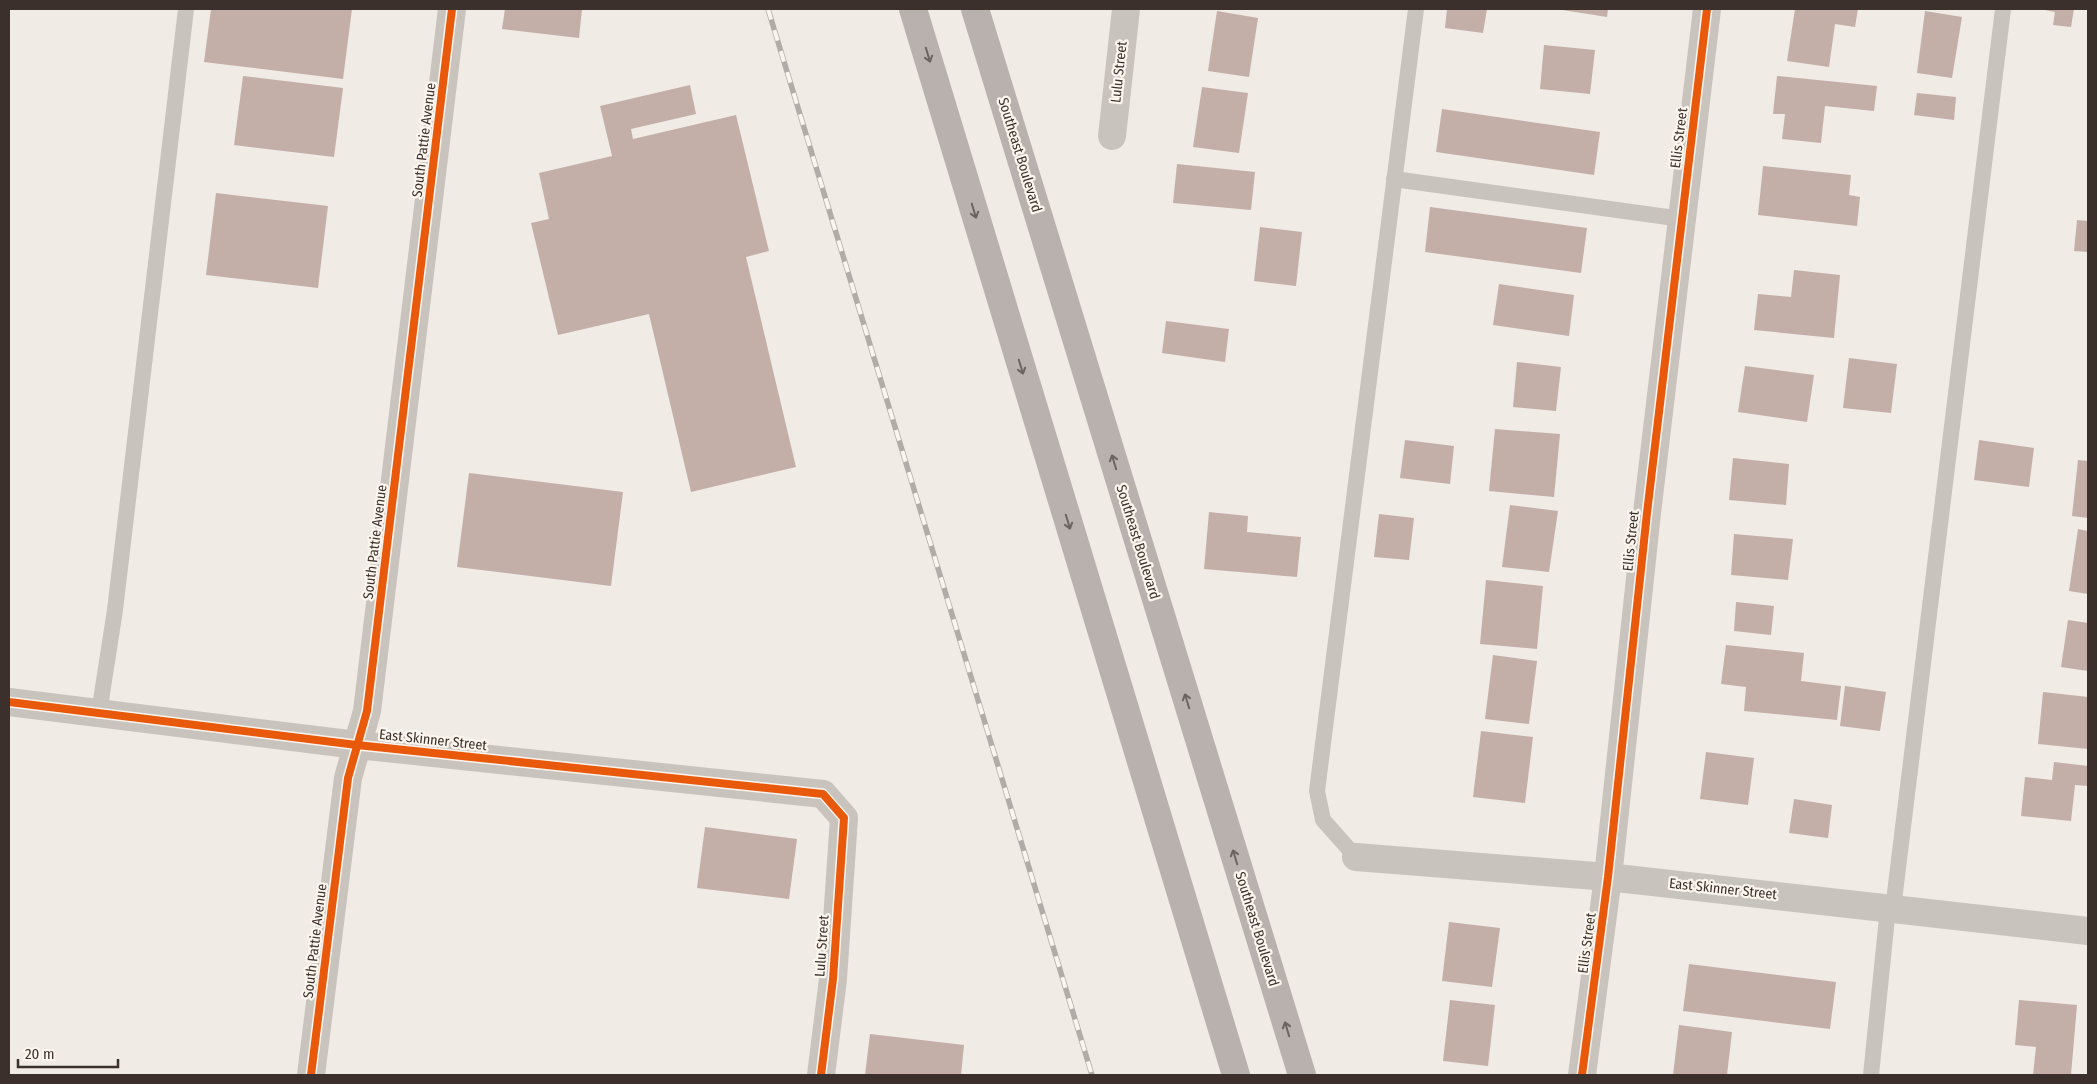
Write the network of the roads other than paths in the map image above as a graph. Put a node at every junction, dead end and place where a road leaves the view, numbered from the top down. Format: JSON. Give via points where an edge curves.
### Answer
{"nodes":[{"id":1,"x":186,"y":9,"type":"edge"},
{"id":2,"x":452,"y":9,"type":"edge"},
{"id":3,"x":914,"y":9,"type":"edge"},
{"id":4,"x":975,"y":9,"type":"edge"},
{"id":5,"x":1126,"y":9,"type":"edge"},
{"id":6,"x":1416,"y":9,"type":"edge"},
{"id":7,"x":1707,"y":9,"type":"edge"},
{"id":8,"x":2003,"y":9,"type":"edge"},
{"id":9,"x":1112,"y":136,"type":"dead end"},
{"id":10,"x":1394,"y":179,"type":"junction"},
{"id":11,"x":1682,"y":219,"type":"junction"},
{"id":12,"x":9,"y":702,"type":"edge"},
{"id":13,"x":99,"y":713,"type":"junction"},
{"id":14,"x":357,"y":745,"type":"junction"},
{"id":15,"x":844,"y":818,"type":"joint"},
{"id":16,"x":1356,"y":857,"type":"joint"},
{"id":17,"x":1608,"y":877,"type":"junction"},
{"id":18,"x":1891,"y":908,"type":"junction"},
{"id":19,"x":2088,"y":931,"type":"edge"},
{"id":20,"x":311,"y":1075,"type":"edge"},
{"id":21,"x":821,"y":1075,"type":"edge"},
{"id":22,"x":1236,"y":1075,"type":"edge"},
{"id":23,"x":1302,"y":1075,"type":"edge"},
{"id":24,"x":1582,"y":1075,"type":"edge"},
{"id":25,"x":1871,"y":1075,"type":"edge"}],
"edges":[{"from":1,"to":13,"type":"lane","via":[[115,610]]},
{"from":2,"to":14,"type":"street","name":"South Pattie Avenue","via":[[367,711]]},
{"from":3,"to":22,"type":"main road","one_way":true},
{"from":23,"to":4,"type":"main road","name":"Southeast Boulevard","one_way":true},
{"from":5,"to":9,"type":"street","name":"Lulu Street"},
{"from":6,"to":10,"type":"lane"},
{"from":7,"to":11,"type":"street","name":"Ellis Street"},
{"from":8,"to":18,"type":"lane"},
{"from":10,"to":11,"type":"lane"},
{"from":10,"to":16,"type":"lane","via":[[1317,791],[1323,820]]},
{"from":11,"to":17,"type":"street","name":"Ellis Street","via":[[1646,513]]},
{"from":12,"to":13,"type":"street","name":"East Skinner Street"},
{"from":13,"to":14,"type":"street","name":"East Skinner Street"},
{"from":14,"to":15,"type":"street","name":"East Skinner Street","via":[[823,794]]},
{"from":14,"to":20,"type":"street","name":"South Pattie Avenue","via":[[348,778]]},
{"from":15,"to":21,"type":"street","name":"Lulu Street","via":[[833,979]]},
{"from":16,"to":17,"type":"street","name":"East Skinner Street"},
{"from":17,"to":18,"type":"street","name":"East Skinner Street"},
{"from":17,"to":24,"type":"street","name":"Ellis Street"},
{"from":18,"to":19,"type":"street","name":"East Skinner Street"},
{"from":18,"to":25,"type":"lane"}]}
